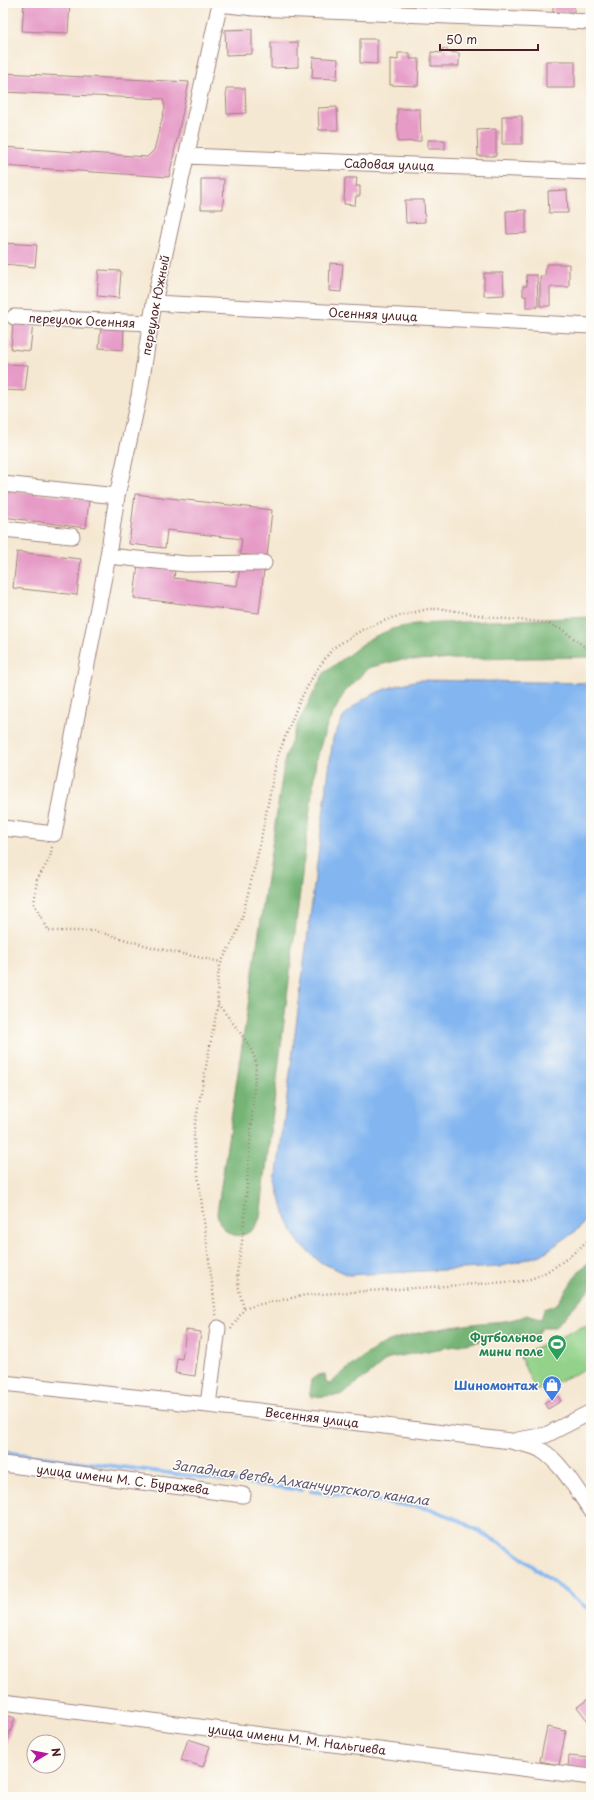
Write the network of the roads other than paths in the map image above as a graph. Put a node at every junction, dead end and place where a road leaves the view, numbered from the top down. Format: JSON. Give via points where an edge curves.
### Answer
{"nodes":[{"id":1,"x":220,"y":3,"type":"edge"},
{"id":2,"x":591,"y":22,"type":"edge"},
{"id":3,"x":187,"y":156,"type":"junction"},
{"id":4,"x":591,"y":172,"type":"edge"},
{"id":5,"x":154,"y":303,"type":"junction"},
{"id":6,"x":14,"y":316,"type":"dead end"},
{"id":7,"x":150,"y":323,"type":"junction"},
{"id":8,"x":591,"y":326,"type":"edge"},
{"id":9,"x":3,"y":484,"type":"edge"},
{"id":10,"x":117,"y":496,"type":"junction"},
{"id":11,"x":3,"y":529,"type":"edge"},
{"id":12,"x":72,"y":536,"type":"dead end"},
{"id":13,"x":108,"y":556,"type":"junction"},
{"id":14,"x":264,"y":563,"type":"dead end"},
{"id":15,"x":3,"y":828,"type":"edge"},
{"id":16,"x":218,"y":1328,"type":"road end"},
{"id":17,"x":3,"y":1383,"type":"edge"},
{"id":18,"x":208,"y":1405,"type":"junction"},
{"id":19,"x":591,"y":1412,"type":"edge"},
{"id":20,"x":511,"y":1441,"type":"junction"},
{"id":21,"x":3,"y":1464,"type":"edge"},
{"id":22,"x":243,"y":1495,"type":"dead end"},
{"id":23,"x":591,"y":1510,"type":"edge"},
{"id":24,"x":3,"y":1702,"type":"edge"},
{"id":25,"x":591,"y":1777,"type":"edge"}],
"edges":[{"from":1,"to":2,"type":"street","via":[[254,8]]},
{"from":1,"to":3,"type":"street","name":"переулок Южный"},
{"from":3,"to":4,"type":"street","name":"Садовая улица"},
{"from":3,"to":5,"type":"street","name":"переулок Южный"},
{"from":5,"to":7,"type":"street","name":"переулок Южный"},
{"from":5,"to":8,"type":"street","name":"Осенняя улица"},
{"from":6,"to":7,"type":"street","name":"переулок Осенняя"},
{"from":7,"to":10,"type":"street","name":"переулок Южный","via":[[139,396]]},
{"from":9,"to":10,"type":"street"},
{"from":10,"to":13,"type":"street","name":"переулок Южный"},
{"from":11,"to":12,"type":"street"},
{"from":13,"to":14,"type":"street","via":[[186,564]]},
{"from":13,"to":15,"type":"street","name":"переулок Южный","via":[[54,834]]},
{"from":16,"to":18,"type":"street"},
{"from":17,"to":18,"type":"street","name":"Весенняя улица"},
{"from":18,"to":20,"type":"street","name":"Весенняя улица"},
{"from":19,"to":20,"type":"street","via":[[546,1436]]},
{"from":20,"to":23,"type":"street","name":"Весенняя улица","via":[[540,1450],[552,1460]]},
{"from":21,"to":22,"type":"street","name":"улица имени М. С. Буражева"},
{"from":24,"to":25,"type":"street","name":"улица имени М. М. Нальгиева"}]}
